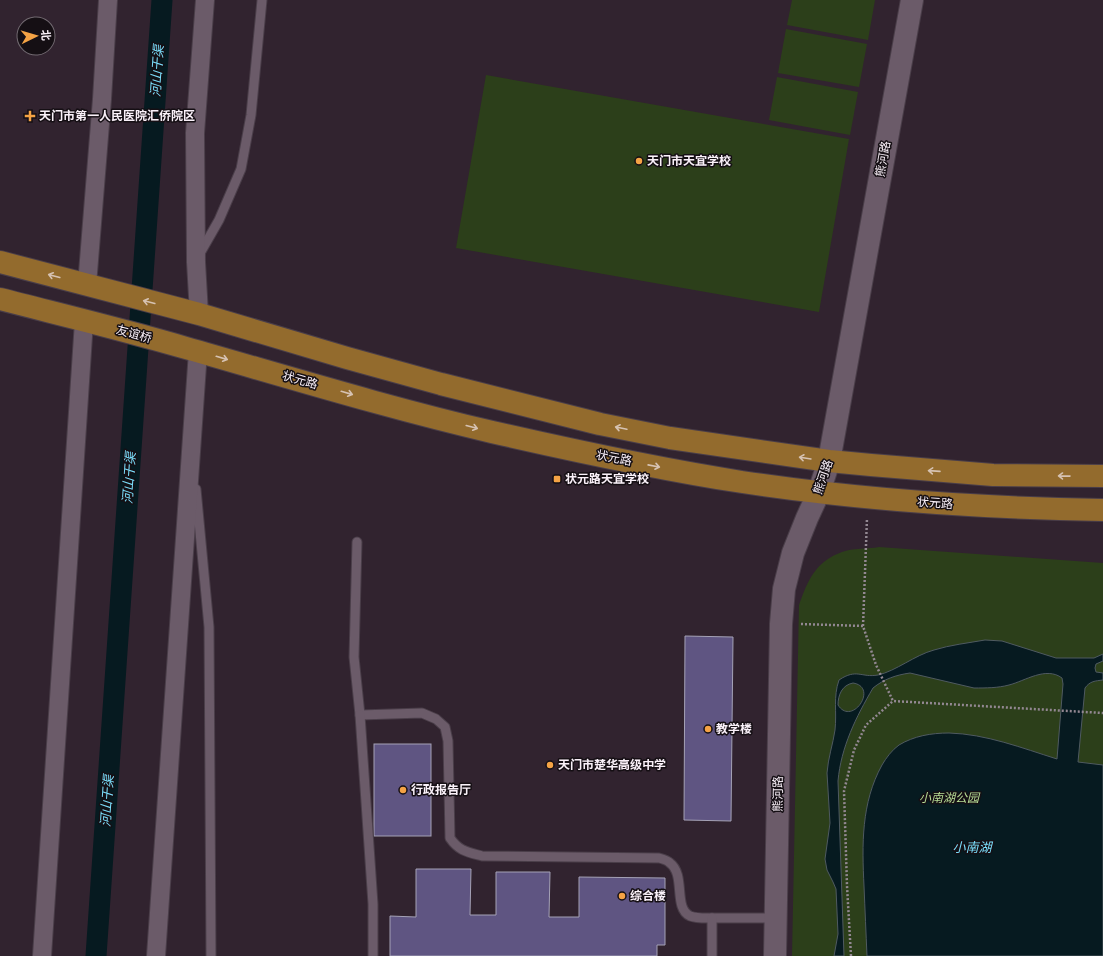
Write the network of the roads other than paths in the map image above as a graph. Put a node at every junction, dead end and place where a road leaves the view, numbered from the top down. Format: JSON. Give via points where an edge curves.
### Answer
{"nodes":[{"id":1,"x":108,"y":0,"type":"edge"},
{"id":2,"x":205,"y":0,"type":"edge"},
{"id":3,"x":262,"y":0,"type":"edge"},
{"id":4,"x":912,"y":0,"type":"edge"},
{"id":5,"x":0,"y":262,"type":"edge"},
{"id":6,"x":196,"y":262,"type":"junction"},
{"id":7,"x":89,"y":286,"type":"junction"},
{"id":8,"x":0,"y":300,"type":"edge"},
{"id":9,"x":193,"y":313,"type":"junction"},
{"id":10,"x":84,"y":321,"type":"junction"},
{"id":11,"x":191,"y":349,"type":"junction"},
{"id":12,"x":192,"y":444,"type":"junction"},
{"id":13,"x":829,"y":461,"type":"junction"},
{"id":14,"x":1103,"y":476,"type":"edge"},
{"id":15,"x":819,"y":492,"type":"junction"},
{"id":16,"x":1103,"y":510,"type":"edge"},
{"id":17,"x":357,"y":542,"type":"dead end"},
{"id":18,"x":360,"y":715,"type":"junction"},
{"id":19,"x":712,"y":918,"type":"junction"},
{"id":20,"x":776,"y":918,"type":"junction"},
{"id":21,"x":42,"y":956,"type":"edge"},
{"id":22,"x":156,"y":956,"type":"edge"},
{"id":23,"x":211,"y":956,"type":"edge"},
{"id":24,"x":373,"y":956,"type":"edge"},
{"id":25,"x":712,"y":956,"type":"edge"},
{"id":26,"x":775,"y":956,"type":"edge"}],
"edges":[{"from":1,"to":7,"type":"street"},
{"from":2,"to":6,"type":"street","via":[[195,133]]},
{"from":3,"to":6,"type":"lane","via":[[251,115],[241,169],[219,220]]},
{"from":4,"to":13,"type":"street","name":"熊河路"},
{"from":7,"to":5,"type":"main road","one_way":true},
{"from":6,"to":9,"type":"street"},
{"from":9,"to":7,"type":"main road","one_way":true},
{"from":8,"to":10,"type":"main road"},
{"from":13,"to":9,"type":"main road","one_way":true,"via":[[670,438],[600,424],[441,384]]},
{"from":10,"to":11,"type":"main road","name":"友谊桥"},
{"from":10,"to":21,"type":"street"},
{"from":11,"to":12,"type":"street"},
{"from":11,"to":15,"type":"main road","name":"状元路","one_way":true,"via":[[490,432],[656,467]]},
{"from":12,"to":22,"type":"street"},
{"from":12,"to":23,"type":"lane","via":[[208,627]]},
{"from":14,"to":13,"type":"main road","one_way":true,"via":[[993,475]]},
{"from":13,"to":15,"type":"street","name":"熊河路"},
{"from":15,"to":16,"type":"main road","name":"状元路","via":[[989,507]]},
{"from":15,"to":20,"type":"street","name":"熊河路","via":[[793,553],[784,589],[781,624]]},
{"from":17,"to":18,"type":"lane","via":[[354,657]]},
{"from":18,"to":19,"type":"lane","via":[[422,713],[436,719],[445,727],[448,741],[450,838],[456,846],[482,856],[659,858],[670,863],[676,870],[684,911],[690,916]]},
{"from":18,"to":24,"type":"lane","via":[[373,904]]},
{"from":19,"to":20,"type":"lane"},
{"from":19,"to":25,"type":"lane"},
{"from":20,"to":26,"type":"street","name":"熊河路"}]}
